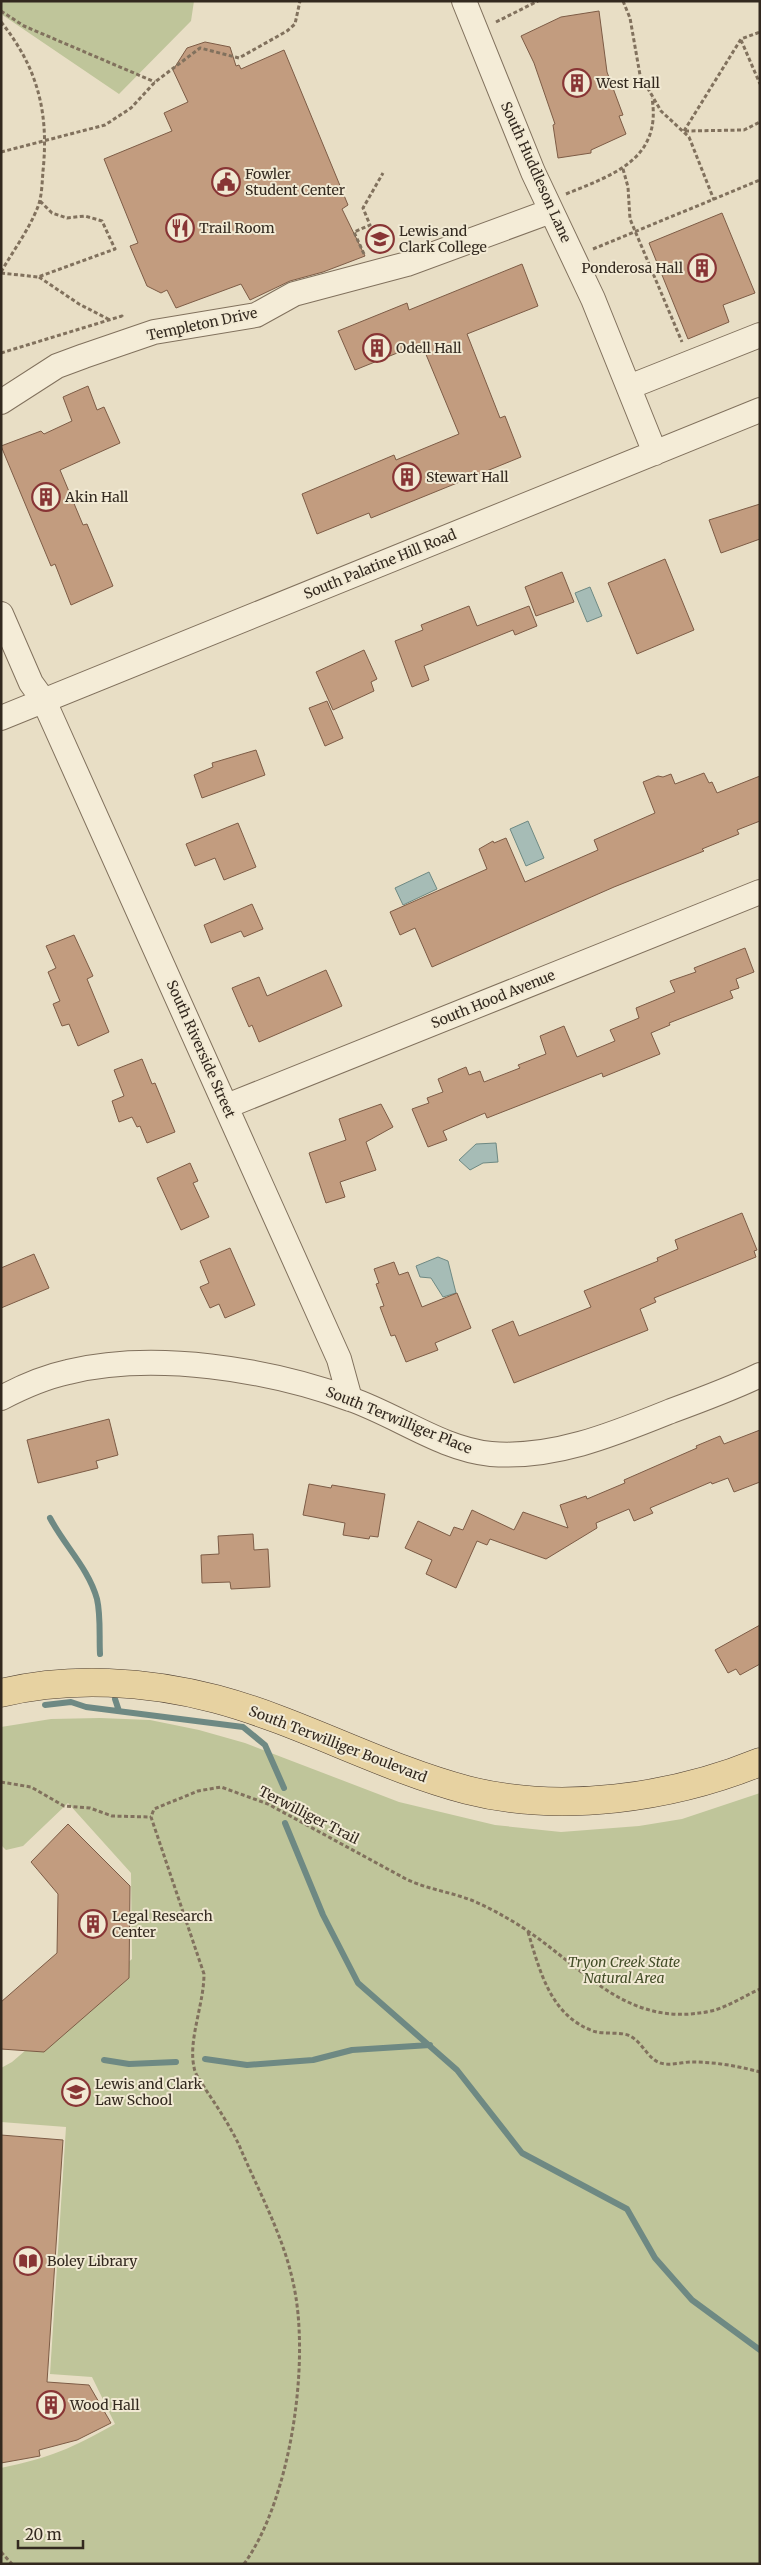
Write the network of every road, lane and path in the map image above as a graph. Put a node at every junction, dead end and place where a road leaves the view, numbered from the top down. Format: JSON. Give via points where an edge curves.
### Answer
{"nodes":[{"id":1,"x":300,"y":1,"type":"edge"},
{"id":2,"x":464,"y":1,"type":"edge"},
{"id":3,"x":538,"y":1,"type":"edge"},
{"id":4,"x":623,"y":1,"type":"edge"},
{"id":5,"x":1,"y":11,"type":"edge"},
{"id":6,"x":1,"y":22,"type":"edge"},
{"id":7,"x":476,"y":32,"type":"junction"},
{"id":8,"x":760,"y":32,"type":"edge"},
{"id":9,"x":741,"y":39,"type":"junction"},
{"id":10,"x":155,"y":82,"type":"junction"},
{"id":11,"x":760,"y":84,"type":"edge"},
{"id":12,"x":652,"y":95,"type":"junction"},
{"id":13,"x":760,"y":122,"type":"edge"},
{"id":14,"x":684,"y":131,"type":"junction"},
{"id":15,"x":46,"y":140,"type":"junction"},
{"id":16,"x":1,"y":152,"type":"edge"},
{"id":17,"x":623,"y":169,"type":"junction"},
{"id":18,"x":383,"y":173,"type":"dead end"},
{"id":19,"x":760,"y":180,"type":"edge"},
{"id":20,"x":714,"y":200,"type":"junction"},
{"id":21,"x":40,"y":201,"type":"junction"},
{"id":22,"x":549,"y":206,"type":"junction"},
{"id":23,"x":354,"y":232,"type":"dead end"},
{"id":24,"x":635,"y":232,"type":"junction"},
{"id":25,"x":574,"y":256,"type":"junction"},
{"id":26,"x":1,"y":272,"type":"edge"},
{"id":27,"x":38,"y":277,"type":"junction"},
{"id":28,"x":111,"y":320,"type":"junction"},
{"id":29,"x":760,"y":334,"type":"edge"},
{"id":30,"x":132,"y":340,"type":"junction"},
{"id":31,"x":1,"y":353,"type":"edge"},
{"id":32,"x":691,"y":362,"type":"junction"},
{"id":33,"x":629,"y":388,"type":"junction"},
{"id":34,"x":1,"y":402,"type":"edge"},
{"id":35,"x":760,"y":410,"type":"edge"},
{"id":36,"x":656,"y":452,"type":"junction"},
{"id":37,"x":1,"y":614,"type":"edge"},
{"id":38,"x":44,"y":701,"type":"junction"},
{"id":39,"x":1,"y":718,"type":"edge"},
{"id":40,"x":760,"y":892,"type":"edge"},
{"id":41,"x":227,"y":1106,"type":"junction"},
{"id":42,"x":760,"y":1375,"type":"edge"},
{"id":43,"x":1,"y":1398,"type":"edge"},
{"id":44,"x":350,"y":1399,"type":"junction"},
{"id":45,"x":1,"y":1693,"type":"edge"},
{"id":46,"x":760,"y":1762,"type":"edge"},
{"id":47,"x":1,"y":1782,"type":"edge"},
{"id":48,"x":151,"y":1817,"type":"junction"},
{"id":49,"x":528,"y":1932,"type":"junction"},
{"id":50,"x":760,"y":1989,"type":"edge"},
{"id":51,"x":760,"y":2072,"type":"edge"},
{"id":52,"x":1,"y":2552,"type":"edge"},
{"id":53,"x":12,"y":2564,"type":"edge"},
{"id":54,"x":244,"y":2564,"type":"edge"}],
"edges":[{"from":1,"to":10,"type":"path","via":[[295,24],[239,58],[200,48]]},
{"from":2,"to":7,"type":"street","name":"South Huddleson Lane"},
{"from":3,"to":7,"type":"path"},
{"from":4,"to":12,"type":"path","via":[[630,18],[640,75]]},
{"from":5,"to":10,"type":"path","via":[[24,26]]},
{"from":6,"to":15,"type":"path","via":[[15,39],[30,67],[43,108]]},
{"from":7,"to":22,"type":"street","name":"South Huddleson Lane"},
{"from":8,"to":9,"type":"path"},
{"from":9,"to":11,"type":"path"},
{"from":9,"to":14,"type":"path"},
{"from":10,"to":15,"type":"path","via":[[131,108],[105,125]]},
{"from":12,"to":14,"type":"path","via":[[661,111]]},
{"from":12,"to":17,"type":"path","via":[[653,121],[648,140],[641,154]]},
{"from":13,"to":14,"type":"path","via":[[744,130]]},
{"from":14,"to":20,"type":"path"},
{"from":15,"to":16,"type":"path"},
{"from":15,"to":21,"type":"path"},
{"from":17,"to":22,"type":"path"},
{"from":17,"to":24,"type":"path"},
{"from":18,"to":23,"type":"path","via":[[363,208],[370,224]]},
{"from":19,"to":20,"type":"path"},
{"from":20,"to":24,"type":"path"},
{"from":21,"to":26,"type":"path"},
{"from":21,"to":27,"type":"path","via":[[58,215],[68,218],[85,216],[102,221],[115,249]]},
{"from":22,"to":25,"type":"street","name":"South Huddleson Lane"},
{"from":22,"to":30,"type":"street","name":"Templeton Drive","via":[[406,264],[294,294],[256,315],[173,328]]},
{"from":24,"to":25,"type":"path"},
{"from":24,"to":32,"type":"path"},
{"from":25,"to":33,"type":"street","name":"South Huddleson Lane"},
{"from":26,"to":27,"type":"path"},
{"from":27,"to":28,"type":"path"},
{"from":28,"to":30,"type":"path","via":[[122,316]]},
{"from":28,"to":31,"type":"path"},
{"from":29,"to":32,"type":"street"},
{"from":30,"to":34,"type":"street","name":"Templeton Drive","via":[[57,366]]},
{"from":32,"to":33,"type":"street"},
{"from":33,"to":36,"type":"street","name":"South Huddleson Lane"},
{"from":35,"to":36,"type":"street","name":"South Palatine Hill Road"},
{"from":36,"to":38,"type":"street","name":"South Palatine Hill Road"},
{"from":37,"to":38,"type":"street","name":"South Riverside Street","via":[[30,683]]},
{"from":38,"to":39,"type":"street","name":"South Palatine Hill Road"},
{"from":38,"to":41,"type":"street","name":"South Riverside Street"},
{"from":40,"to":41,"type":"street","name":"South Hood Avenue"},
{"from":41,"to":44,"type":"street","name":"South Riverside Street","via":[[339,1359]]},
{"from":42,"to":44,"type":"street","name":"South Terwilliger Place","via":[[611,1435],[538,1453],[514,1455],[463,1448]]},
{"from":43,"to":44,"type":"street","name":"South Terwilliger Place","via":[[68,1372],[132,1363],[163,1363],[248,1372]]},
{"from":45,"to":46,"type":"main road","name":"South Terwilliger Boulevard","via":[[88,1682],[128,1684],[190,1694],[250,1710],[428,1779],[469,1790],[560,1801],[661,1793],[731,1774]]},
{"from":47,"to":48,"type":"path","via":[[31,1786],[64,1806],[90,1808],[112,1816]]},
{"from":48,"to":49,"type":"path","name":"Terwilliger Trail","via":[[154,1808],[198,1791],[221,1788],[268,1804],[406,1879],[470,1900],[506,1917]]},
{"from":48,"to":54,"type":"path","via":[[204,1974],[204,1995],[191,2047],[194,2069],[233,2132],[278,2235],[293,2282],[297,2307],[298,2391],[289,2451],[272,2509],[253,2552]]},
{"from":49,"to":50,"type":"path","name":"Terwilliger Trail","via":[[622,2001],[651,2012],[682,2015],[713,2010]]},
{"from":49,"to":51,"type":"path","via":[[543,1982],[576,2022],[593,2031],[628,2035],[642,2045],[655,2061],[665,2064],[737,2066]]},
{"from":52,"to":53,"type":"path"}]}
